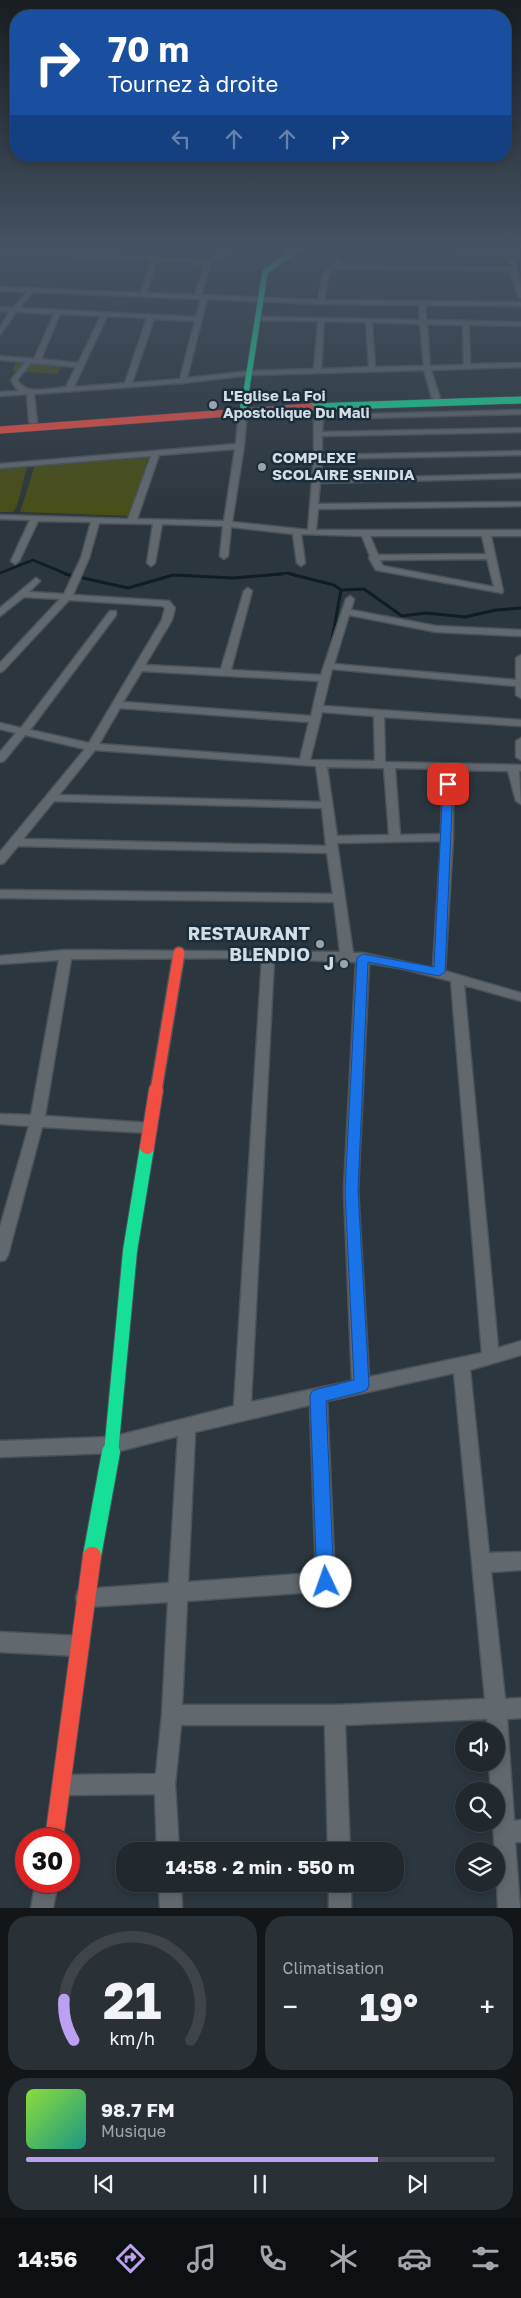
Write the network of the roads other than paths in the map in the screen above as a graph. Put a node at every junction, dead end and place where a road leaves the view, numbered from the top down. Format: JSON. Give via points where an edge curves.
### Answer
{"nodes":[{"id":1,"x":45,"y":337,"type":"edge"},
{"id":2,"x":94,"y":337,"type":"edge"},
{"id":3,"x":144,"y":337,"type":"edge"},
{"id":4,"x":193,"y":337,"type":"edge"},
{"id":5,"x":255,"y":337,"type":"edge"},
{"id":6,"x":320,"y":337,"type":"edge"},
{"id":7,"x":370,"y":337,"type":"edge"},
{"id":8,"x":426,"y":337,"type":"edge"},
{"id":9,"x":466,"y":337,"type":"edge"},
{"id":10,"x":0,"y":358,"type":"edge"},
{"id":11,"x":34,"y":360,"type":"junction"},
{"id":12,"x":82,"y":364,"type":"junction"},
{"id":13,"x":521,"y":365,"type":"edge"},
{"id":14,"x":467,"y":366,"type":"junction"},
{"id":15,"x":427,"y":367,"type":"junction"},
{"id":16,"x":372,"y":368,"type":"junction"},
{"id":17,"x":317,"y":372,"type":"junction"},
{"id":18,"x":250,"y":373,"type":"junction"},
{"id":19,"x":182,"y":381,"type":"junction"},
{"id":20,"x":128,"y":385,"type":"junction"},
{"id":21,"x":69,"y":389,"type":"junction"},
{"id":22,"x":28,"y":392,"type":"junction"},
{"id":23,"x":0,"y":394,"type":"edge"},
{"id":24,"x":521,"y":396,"type":"edge"},
{"id":25,"x":436,"y":398,"type":"junction"},
{"id":26,"x":521,"y":400,"type":"edge"},
{"id":27,"x":491,"y":406,"type":"junction"},
{"id":28,"x":243,"y":409,"type":"junction"},
{"id":29,"x":318,"y":411,"type":"junction"},
{"id":30,"x":521,"y":412,"type":"edge"},
{"id":31,"x":33,"y":422,"type":"junction"},
{"id":32,"x":0,"y":425,"type":"edge"},
{"id":33,"x":0,"y":430,"type":"edge"},
{"id":34,"x":521,"y":430,"type":"edge"},
{"id":35,"x":318,"y":434,"type":"junction"},
{"id":36,"x":240,"y":446,"type":"junction"},
{"id":37,"x":156,"y":453,"type":"junction"},
{"id":38,"x":521,"y":453,"type":"edge"},
{"id":39,"x":318,"y":457,"type":"junction"},
{"id":40,"x":0,"y":466,"type":"edge"},
{"id":41,"x":521,"y":476,"type":"edge"},
{"id":42,"x":316,"y":481,"type":"junction"},
{"id":43,"x":521,"y":504,"type":"edge"},
{"id":44,"x":313,"y":507,"type":"junction"},
{"id":45,"x":0,"y":517,"type":"edge"},
{"id":46,"x":34,"y":518,"type":"junction"},
{"id":47,"x":96,"y":519,"type":"junction"},
{"id":48,"x":132,"y":520,"type":"junction"},
{"id":49,"x":158,"y":521,"type":"junction"},
{"id":50,"x":226,"y":524,"type":"junction"},
{"id":51,"x":297,"y":532,"type":"junction"},
{"id":52,"x":312,"y":533,"type":"junction"},
{"id":53,"x":365,"y":533,"type":"junction"},
{"id":54,"x":521,"y":533,"type":"edge"},
{"id":55,"x":486,"y":534,"type":"junction"},
{"id":56,"x":224,"y":556,"type":"dead end"},
{"id":57,"x":491,"y":556,"type":"junction"},
{"id":58,"x":373,"y":558,"type":"junction"},
{"id":59,"x":15,"y":561,"type":"dead end"},
{"id":60,"x":151,"y":562,"type":"dead end"},
{"id":61,"x":301,"y":563,"type":"dead end"},
{"id":62,"x":36,"y":581,"type":"dead end"},
{"id":63,"x":248,"y":591,"type":"dead end"},
{"id":64,"x":22,"y":594,"type":"junction"},
{"id":65,"x":68,"y":596,"type":"junction"},
{"id":66,"x":350,"y":600,"type":"dead end"},
{"id":67,"x":346,"y":612,"type":"junction"},
{"id":68,"x":0,"y":613,"type":"edge"},
{"id":69,"x":113,"y":613,"type":"dead end"},
{"id":70,"x":521,"y":633,"type":"edge"},
{"id":71,"x":521,"y":664,"type":"edge"},
{"id":72,"x":328,"y":666,"type":"junction"},
{"id":73,"x":140,"y":668,"type":"junction"},
{"id":74,"x":0,"y":669,"type":"edge"},
{"id":75,"x":225,"y":673,"type":"junction"},
{"id":76,"x":325,"y":678,"type":"junction"},
{"id":77,"x":520,"y":683,"type":"junction"},
{"id":78,"x":521,"y":695,"type":"edge"},
{"id":79,"x":118,"y":706,"type":"junction"},
{"id":80,"x":316,"y":714,"type":"junction"},
{"id":81,"x":379,"y":714,"type":"junction"},
{"id":82,"x":521,"y":723,"type":"edge"},
{"id":83,"x":0,"y":726,"type":"edge"},
{"id":84,"x":24,"y":732,"type":"junction"},
{"id":85,"x":521,"y":741,"type":"edge"},
{"id":86,"x":92,"y":747,"type":"junction"},
{"id":87,"x":0,"y":758,"type":"edge"},
{"id":88,"x":521,"y":758,"type":"edge"},
{"id":89,"x":304,"y":763,"type":"junction"},
{"id":90,"x":321,"y":763,"type":"junction"},
{"id":91,"x":384,"y":765,"type":"junction"},
{"id":92,"x":448,"y":766,"type":"junction"},
{"id":93,"x":517,"y":768,"type":"edge"},
{"id":94,"x":51,"y":798,"type":"junction"},
{"id":95,"x":521,"y":801,"type":"edge"},
{"id":96,"x":326,"y":805,"type":"junction"},
{"id":97,"x":395,"y":837,"type":"junction"},
{"id":98,"x":447,"y":837,"type":"junction"},
{"id":99,"x":15,"y":842,"type":"junction"},
{"id":100,"x":332,"y":845,"type":"junction"},
{"id":101,"x":0,"y":860,"type":"edge"},
{"id":102,"x":0,"y":894,"type":"edge"},
{"id":103,"x":338,"y":898,"type":"junction"},
{"id":104,"x":178,"y":953,"type":"junction"},
{"id":105,"x":66,"y":954,"type":"junction"},
{"id":106,"x":268,"y":955,"type":"junction"},
{"id":107,"x":347,"y":957,"type":"junction"},
{"id":108,"x":363,"y":958,"type":"junction"},
{"id":109,"x":0,"y":960,"type":"edge"},
{"id":110,"x":439,"y":972,"type":"junction"},
{"id":111,"x":457,"y":980,"type":"junction"},
{"id":112,"x":521,"y":997,"type":"edge"},
{"id":113,"x":0,"y":1119,"type":"edge"},
{"id":114,"x":37,"y":1122,"type":"junction"},
{"id":115,"x":150,"y":1128,"type":"junction"},
{"id":116,"x":0,"y":1255,"type":"edge"},
{"id":117,"x":521,"y":1348,"type":"edge"},
{"id":118,"x":491,"y":1358,"type":"junction"},
{"id":119,"x":461,"y":1364,"type":"junction"},
{"id":120,"x":362,"y":1385,"type":"junction"},
{"id":121,"x":318,"y":1396,"type":"junction"},
{"id":122,"x":242,"y":1412,"type":"junction"},
{"id":123,"x":187,"y":1426,"type":"junction"},
{"id":124,"x":112,"y":1445,"type":"junction"},
{"id":125,"x":0,"y":1449,"type":"edge"},
{"id":126,"x":521,"y":1561,"type":"edge"},
{"id":127,"x":482,"y":1563,"type":"junction"},
{"id":128,"x":179,"y":1593,"type":"junction"},
{"id":129,"x":85,"y":1598,"type":"junction"},
{"id":130,"x":0,"y":1642,"type":"edge"},
{"id":131,"x":79,"y":1646,"type":"junction"},
{"id":132,"x":496,"y":1708,"type":"junction"},
{"id":133,"x":521,"y":1708,"type":"edge"},
{"id":134,"x":335,"y":1714,"type":"junction"},
{"id":135,"x":172,"y":1715,"type":"junction"},
{"id":136,"x":165,"y":1784,"type":"junction"},
{"id":137,"x":62,"y":1785,"type":"junction"},
{"id":138,"x":56,"y":1828,"type":"edge"},
{"id":139,"x":512,"y":1831,"type":"edge"},
{"id":140,"x":168,"y":1842,"type":"edge"},
{"id":141,"x":339,"y":1842,"type":"edge"},
{"id":142,"x":170,"y":1892,"type":"edge"},
{"id":143,"x":340,"y":1892,"type":"edge"},
{"id":144,"x":45,"y":1893,"type":"edge"},
{"id":145,"x":42,"y":1908,"type":"edge"},
{"id":146,"x":171,"y":1908,"type":"edge"},
{"id":147,"x":340,"y":1908,"type":"edge"},
{"id":148,"x":509,"y":1908,"type":"edge"}],
"edges":[{"from":1,"to":11,"type":"street"},
{"from":2,"to":12,"type":"street"},
{"from":3,"to":20,"type":"street"},
{"from":4,"to":19,"type":"street"},
{"from":5,"to":18,"type":"main road"},
{"from":6,"to":17,"type":"street"},
{"from":7,"to":16,"type":"street"},
{"from":8,"to":15,"type":"street"},
{"from":9,"to":14,"type":"street"},
{"from":10,"to":11,"type":"street"},
{"from":11,"to":12,"type":"street"},
{"from":11,"to":22,"type":"street","via":[[14,380],[17,386]]},
{"from":12,"to":21,"type":"street"},
{"from":13,"to":14,"type":"street"},
{"from":14,"to":15,"type":"street"},
{"from":15,"to":16,"type":"street"},
{"from":15,"to":25,"type":"street"},
{"from":16,"to":17,"type":"street"},
{"from":17,"to":18,"type":"street"},
{"from":18,"to":19,"type":"street"},
{"from":18,"to":28,"type":"main road"},
{"from":19,"to":20,"type":"street"},
{"from":20,"to":21,"type":"street"},
{"from":21,"to":22,"type":"street"},
{"from":22,"to":23,"type":"street"},
{"from":22,"to":31,"type":"street"},
{"from":24,"to":25,"type":"main road"},
{"from":25,"to":28,"type":"main road"},
{"from":26,"to":27,"type":"main road"},
{"from":27,"to":29,"type":"main road"},
{"from":27,"to":30,"type":"street"},
{"from":28,"to":29,"type":"main road"},
{"from":28,"to":31,"type":"main road"},
{"from":28,"to":33,"type":"main road"},
{"from":28,"to":36,"type":"street"},
{"from":29,"to":35,"type":"street"},
{"from":31,"to":32,"type":"main road"},
{"from":34,"to":35,"type":"street"},
{"from":35,"to":39,"type":"street"},
{"from":36,"to":37,"type":"street"},
{"from":36,"to":50,"type":"street"},
{"from":37,"to":40,"type":"street"},
{"from":37,"to":48,"type":"street"},
{"from":38,"to":39,"type":"street"},
{"from":39,"to":42,"type":"street"},
{"from":41,"to":42,"type":"street"},
{"from":42,"to":44,"type":"street"},
{"from":43,"to":44,"type":"street"},
{"from":44,"to":52,"type":"street"},
{"from":45,"to":46,"type":"street"},
{"from":46,"to":47,"type":"street"},
{"from":46,"to":59,"type":"street"},
{"from":47,"to":48,"type":"street"},
{"from":47,"to":65,"type":"street"},
{"from":48,"to":49,"type":"street"},
{"from":49,"to":50,"type":"street"},
{"from":49,"to":60,"type":"street"},
{"from":50,"to":51,"type":"street"},
{"from":50,"to":56,"type":"street"},
{"from":51,"to":52,"type":"street"},
{"from":51,"to":61,"type":"street"},
{"from":52,"to":53,"type":"street"},
{"from":53,"to":55,"type":"street"},
{"from":53,"to":58,"type":"street"},
{"from":54,"to":55,"type":"street"},
{"from":55,"to":57,"type":"street"},
{"from":57,"to":58,"type":"street"},
{"from":57,"to":58,"type":"street","via":[[499,591],[378,568]]},
{"from":62,"to":64,"type":"street"},
{"from":63,"to":75,"type":"street"},
{"from":64,"to":65,"type":"street"},
{"from":64,"to":68,"type":"street"},
{"from":65,"to":73,"type":"street","via":[[168,605],[167,620]]},
{"from":65,"to":74,"type":"street"},
{"from":66,"to":67,"type":"street"},
{"from":67,"to":70,"type":"street","via":[[436,629]]},
{"from":67,"to":72,"type":"street"},
{"from":69,"to":84,"type":"street"},
{"from":71,"to":77,"type":"street"},
{"from":72,"to":76,"type":"street"},
{"from":72,"to":77,"type":"street"},
{"from":73,"to":75,"type":"street"},
{"from":73,"to":79,"type":"street"},
{"from":75,"to":76,"type":"street"},
{"from":76,"to":80,"type":"street"},
{"from":77,"to":78,"type":"street"},
{"from":79,"to":80,"type":"street"},
{"from":79,"to":86,"type":"street"},
{"from":80,"to":81,"type":"street"},
{"from":80,"to":89,"type":"street"},
{"from":81,"to":82,"type":"street"},
{"from":81,"to":91,"type":"street"},
{"from":83,"to":84,"type":"street"},
{"from":84,"to":86,"type":"street"},
{"from":84,"to":87,"type":"street"},
{"from":85,"to":88,"type":"street"},
{"from":86,"to":89,"type":"street"},
{"from":86,"to":94,"type":"street"},
{"from":89,"to":90,"type":"street"},
{"from":90,"to":91,"type":"street"},
{"from":90,"to":96,"type":"street"},
{"from":91,"to":92,"type":"street"},
{"from":91,"to":97,"type":"street"},
{"from":92,"to":93,"type":"street"},
{"from":92,"to":98,"type":"street"},
{"from":93,"to":95,"type":"street"},
{"from":94,"to":96,"type":"street"},
{"from":94,"to":99,"type":"street"},
{"from":96,"to":100,"type":"street"},
{"from":97,"to":98,"type":"street"},
{"from":97,"to":100,"type":"street"},
{"from":98,"to":110,"type":"street"},
{"from":99,"to":100,"type":"street"},
{"from":99,"to":101,"type":"street"},
{"from":100,"to":103,"type":"street"},
{"from":102,"to":103,"type":"street"},
{"from":103,"to":107,"type":"street"},
{"from":104,"to":105,"type":"street"},
{"from":104,"to":106,"type":"street"},
{"from":104,"to":115,"type":"main road"},
{"from":105,"to":109,"type":"street"},
{"from":105,"to":114,"type":"street"},
{"from":106,"to":107,"type":"street"},
{"from":106,"to":122,"type":"street"},
{"from":107,"to":108,"type":"street"},
{"from":108,"to":110,"type":"street"},
{"from":108,"to":120,"type":"street","via":[[351,1190]]},
{"from":110,"to":111,"type":"street"},
{"from":111,"to":112,"type":"street"},
{"from":111,"to":118,"type":"street"},
{"from":113,"to":114,"type":"street"},
{"from":114,"to":115,"type":"street"},
{"from":114,"to":116,"type":"street"},
{"from":115,"to":124,"type":"main road","via":[[130,1251]]},
{"from":117,"to":118,"type":"street"},
{"from":118,"to":119,"type":"street"},
{"from":119,"to":120,"type":"street"},
{"from":119,"to":127,"type":"street"},
{"from":120,"to":121,"type":"street"},
{"from":121,"to":122,"type":"street"},
{"from":121,"to":128,"type":"street","via":[[326,1582]]},
{"from":122,"to":123,"type":"street"},
{"from":123,"to":124,"type":"street"},
{"from":123,"to":128,"type":"street"},
{"from":124,"to":125,"type":"street"},
{"from":124,"to":129,"type":"main road"},
{"from":126,"to":127,"type":"street"},
{"from":127,"to":132,"type":"street"},
{"from":128,"to":129,"type":"street"},
{"from":128,"to":135,"type":"street"},
{"from":129,"to":131,"type":"main road"},
{"from":130,"to":131,"type":"street"},
{"from":131,"to":137,"type":"main road"},
{"from":132,"to":133,"type":"street"},
{"from":132,"to":134,"type":"street"},
{"from":132,"to":139,"type":"street"},
{"from":134,"to":135,"type":"street"},
{"from":134,"to":141,"type":"street"},
{"from":135,"to":136,"type":"street"},
{"from":136,"to":137,"type":"street"},
{"from":136,"to":140,"type":"street"},
{"from":137,"to":138,"type":"main road"},
{"from":139,"to":148,"type":"street"},
{"from":142,"to":146,"type":"street"},
{"from":143,"to":147,"type":"street"},
{"from":144,"to":145,"type":"street"}]}
